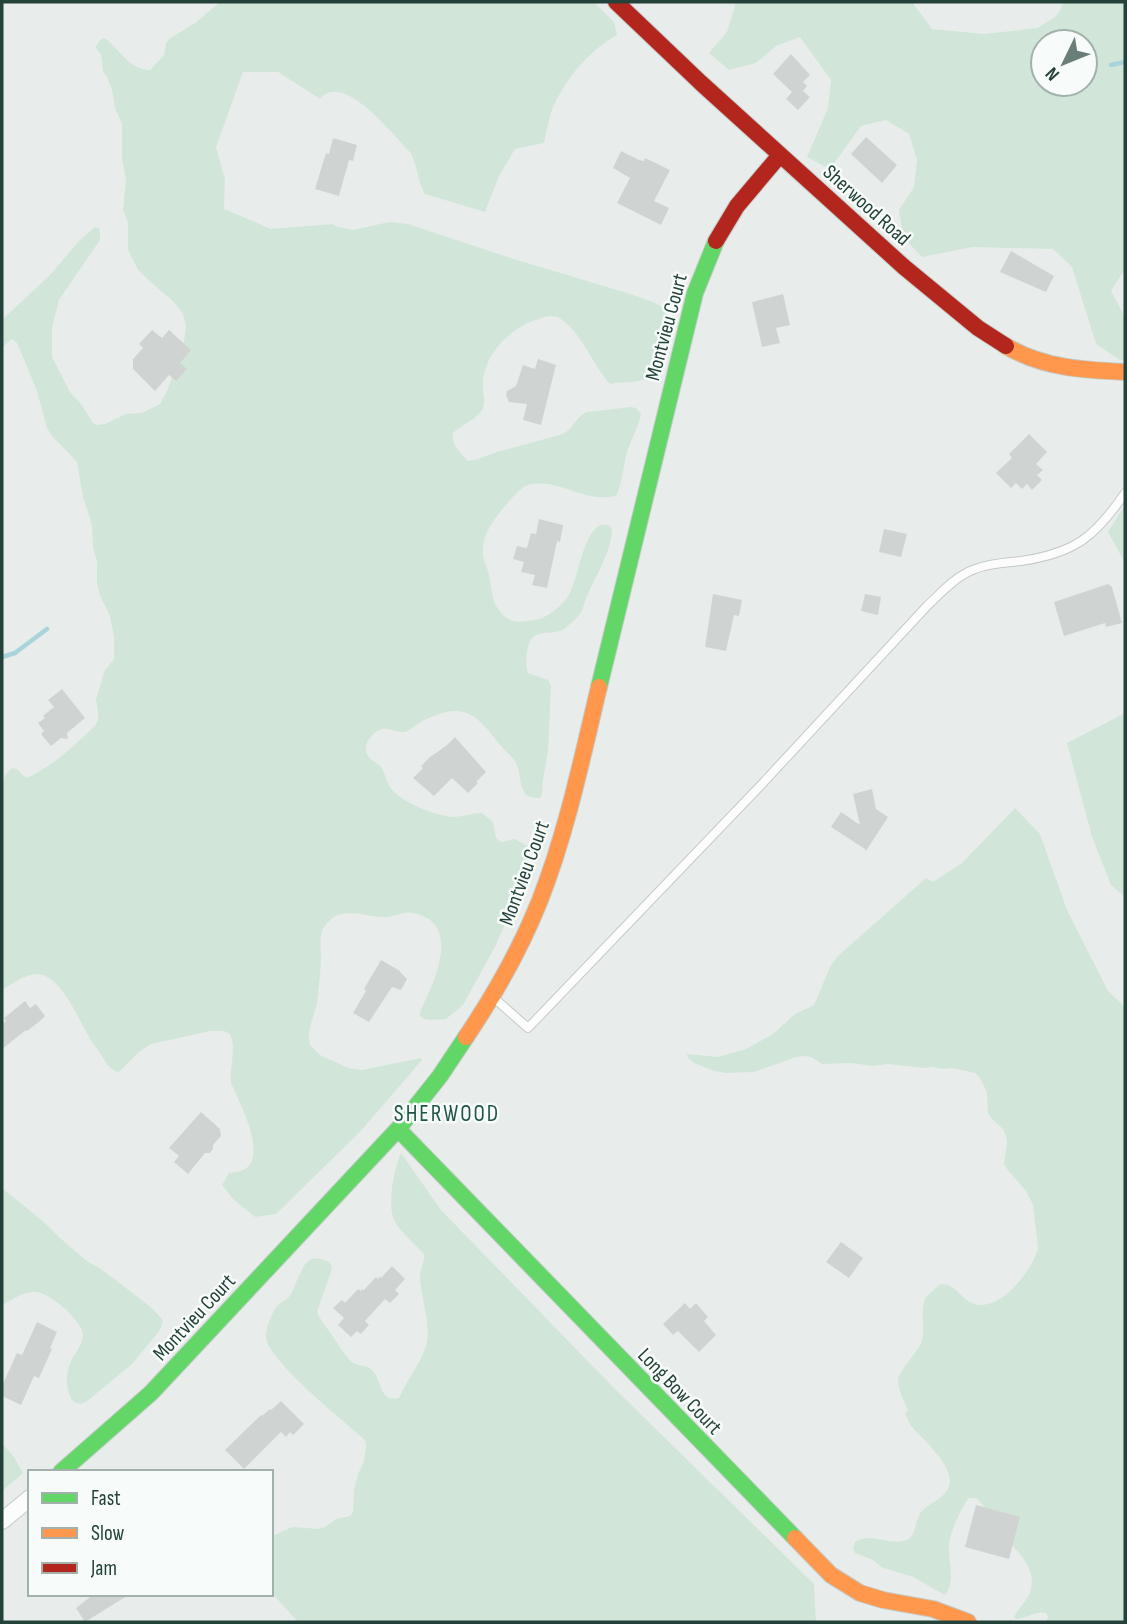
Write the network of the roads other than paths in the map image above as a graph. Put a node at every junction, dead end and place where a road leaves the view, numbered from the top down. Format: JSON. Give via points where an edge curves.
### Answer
{"nodes":[{"id":1,"x":616,"y":2,"type":"edge"},
{"id":2,"x":780,"y":155,"type":"junction"},
{"id":3,"x":1125,"y":372,"type":"edge"},
{"id":4,"x":1125,"y":494,"type":"edge"},
{"id":5,"x":493,"y":996,"type":"junction"},
{"id":6,"x":398,"y":1129,"type":"junction"},
{"id":7,"x":63,"y":1470,"type":"edge"},
{"id":8,"x":28,"y":1500,"type":"edge"},
{"id":9,"x":2,"y":1521,"type":"edge"},
{"id":10,"x":968,"y":1622,"type":"edge"}],
"edges":[{"from":1,"to":2,"type":"street","name":"Sherwood Road"},
{"from":2,"to":3,"type":"street","name":"Sherwood Road","via":[[917,278],[1001,344],[1044,364]]},
{"from":2,"to":5,"type":"street","name":"Montvieu Court","via":[[722,229],[695,293],[570,807],[540,900]]},
{"from":4,"to":5,"type":"lane","via":[[1084,541],[1034,559],[982,567],[952,583],[528,1028]]},
{"from":5,"to":6,"type":"street","name":"Montvieu Court","via":[[457,1053]]},
{"from":6,"to":7,"type":"street","name":"Montvieu Court","via":[[151,1393]]},
{"from":6,"to":10,"type":"street","name":"Long Bow Court","via":[[831,1575],[868,1596],[932,1609]]},
{"from":8,"to":9,"type":"street"}]}
